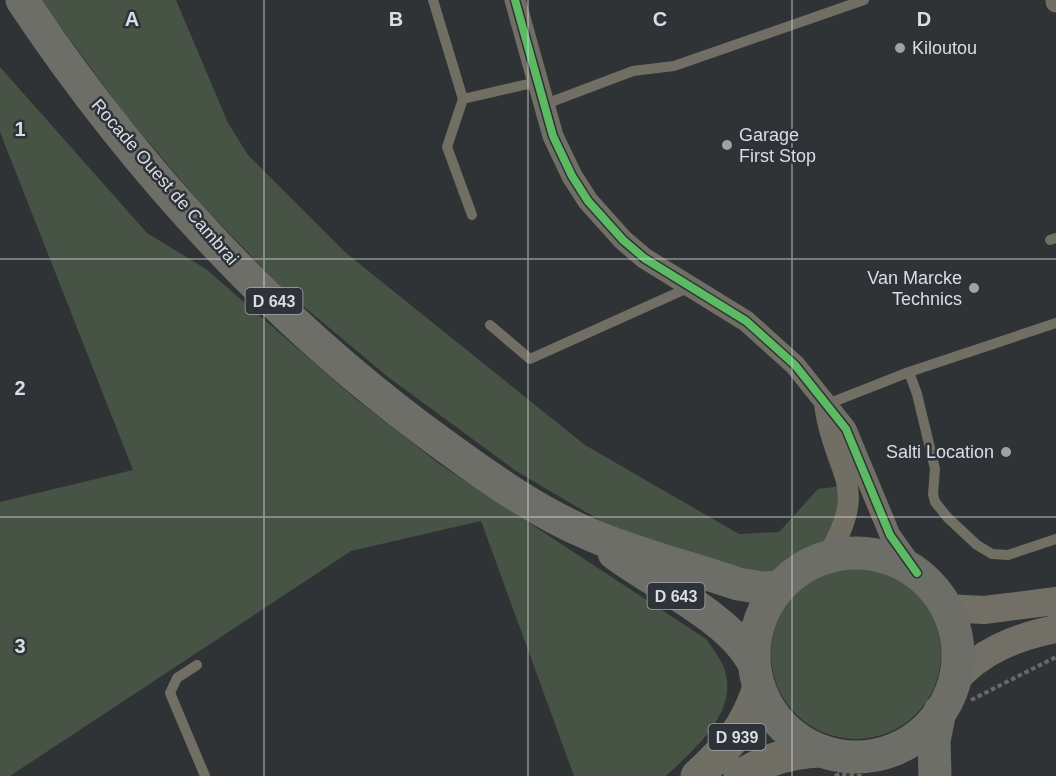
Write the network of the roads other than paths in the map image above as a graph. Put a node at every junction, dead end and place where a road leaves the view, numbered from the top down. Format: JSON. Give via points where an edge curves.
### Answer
{"nodes":[{"id":1,"x":22,"y":0,"type":"edge"},
{"id":2,"x":433,"y":0,"type":"edge"},
{"id":3,"x":515,"y":0,"type":"edge"},
{"id":4,"x":864,"y":0,"type":"edge"},
{"id":5,"x":537,"y":82,"type":"junction"},
{"id":6,"x":463,"y":99,"type":"junction"},
{"id":7,"x":543,"y":105,"type":"junction"},
{"id":8,"x":472,"y":215,"type":"dead end"},
{"id":9,"x":690,"y":287,"type":"junction"},
{"id":10,"x":1056,"y":323,"type":"edge"},
{"id":11,"x":490,"y":325,"type":"dead end"},
{"id":12,"x":909,"y":372,"type":"junction"},
{"id":13,"x":825,"y":405,"type":"junction"},
{"id":14,"x":589,"y":534,"type":"junction"},
{"id":15,"x":1056,"y":539,"type":"edge"},
{"id":16,"x":827,"y":557,"type":"junction"},
{"id":17,"x":916,"y":573,"type":"junction"},
{"id":18,"x":780,"y":587,"type":"junction"},
{"id":19,"x":1056,"y":600,"type":"edge"},
{"id":20,"x":946,"y":608,"type":"junction"},
{"id":21,"x":1056,"y":629,"type":"edge"},
{"id":22,"x":197,"y":665,"type":"dead end"},
{"id":23,"x":757,"y":676,"type":"junction"},
{"id":24,"x":953,"y":700,"type":"junction"},
{"id":25,"x":840,"y":765,"type":"edge"},
{"id":26,"x":205,"y":776,"type":"edge"},
{"id":27,"x":697,"y":776,"type":"edge"},
{"id":28,"x":740,"y":776,"type":"edge"},
{"id":29,"x":876,"y":776,"type":"edge"},
{"id":30,"x":935,"y":776,"type":"edge"}],
"edges":[{"from":1,"to":14,"type":"highway","name":"Rocade Ouest de Cambrai","number":"D 643","via":[[78,81],[130,146],[190,216],[275,303],[431,436],[508,489]]},
{"from":2,"to":6,"type":"lane"},
{"from":3,"to":5,"type":"street"},
{"from":4,"to":7,"type":"lane","via":[[674,66],[633,71]]},
{"from":5,"to":6,"type":"lane"},
{"from":5,"to":7,"type":"street"},
{"from":6,"to":8,"type":"lane","via":[[447,147]]},
{"from":7,"to":9,"type":"street","via":[[558,148],[588,201],[633,249]]},
{"from":9,"to":11,"type":"lane","via":[[530,359]]},
{"from":9,"to":13,"type":"street","via":[[732,311],[767,338],[795,365]]},
{"from":10,"to":12,"type":"lane"},
{"from":12,"to":13,"type":"lane"},
{"from":12,"to":15,"type":"lane","via":[[935,469],[933,494],[941,510],[967,537],[992,554],[1008,555]]},
{"from":13,"to":16,"type":"street","via":[[849,495],[846,521]]},
{"from":13,"to":17,"type":"street","via":[[846,429],[890,535]]},
{"from":14,"to":18,"type":"highway","name":"Rocade Ouest de Cambrai","number":"D 643","via":[[738,584]]},
{"from":14,"to":23,"type":"highway","name":"Rocade Ouest de Cambrai","number":"D 643","via":[[640,573],[728,630],[745,646]]},
{"from":16,"to":17,"type":"highway","via":[[874,554]]},
{"from":16,"to":18,"type":"highway","via":[[810,564]]},
{"from":17,"to":20,"type":"highway"},
{"from":18,"to":23,"type":"highway","via":[[759,623]]},
{"from":19,"to":20,"type":"main road","via":[[984,610]]},
{"from":20,"to":24,"type":"highway","via":[[957,645]]},
{"from":21,"to":24,"type":"main road","via":[[1027,635],[982,656],[965,669]]},
{"from":22,"to":26,"type":"lane","via":[[177,678],[170,693]]},
{"from":23,"to":25,"type":"highway","via":[[769,708],[783,726]]},
{"from":23,"to":27,"type":"main road","number":"D 939","via":[[752,712],[737,737]]},
{"from":24,"to":25,"type":"highway","via":[[917,736],[897,748]]},
{"from":24,"to":30,"type":"highway","via":[[934,741]]},
{"from":25,"to":28,"type":"main road","number":"D 939","via":[[795,752],[776,757]]},
{"from":25,"to":29,"type":"highway"}]}
